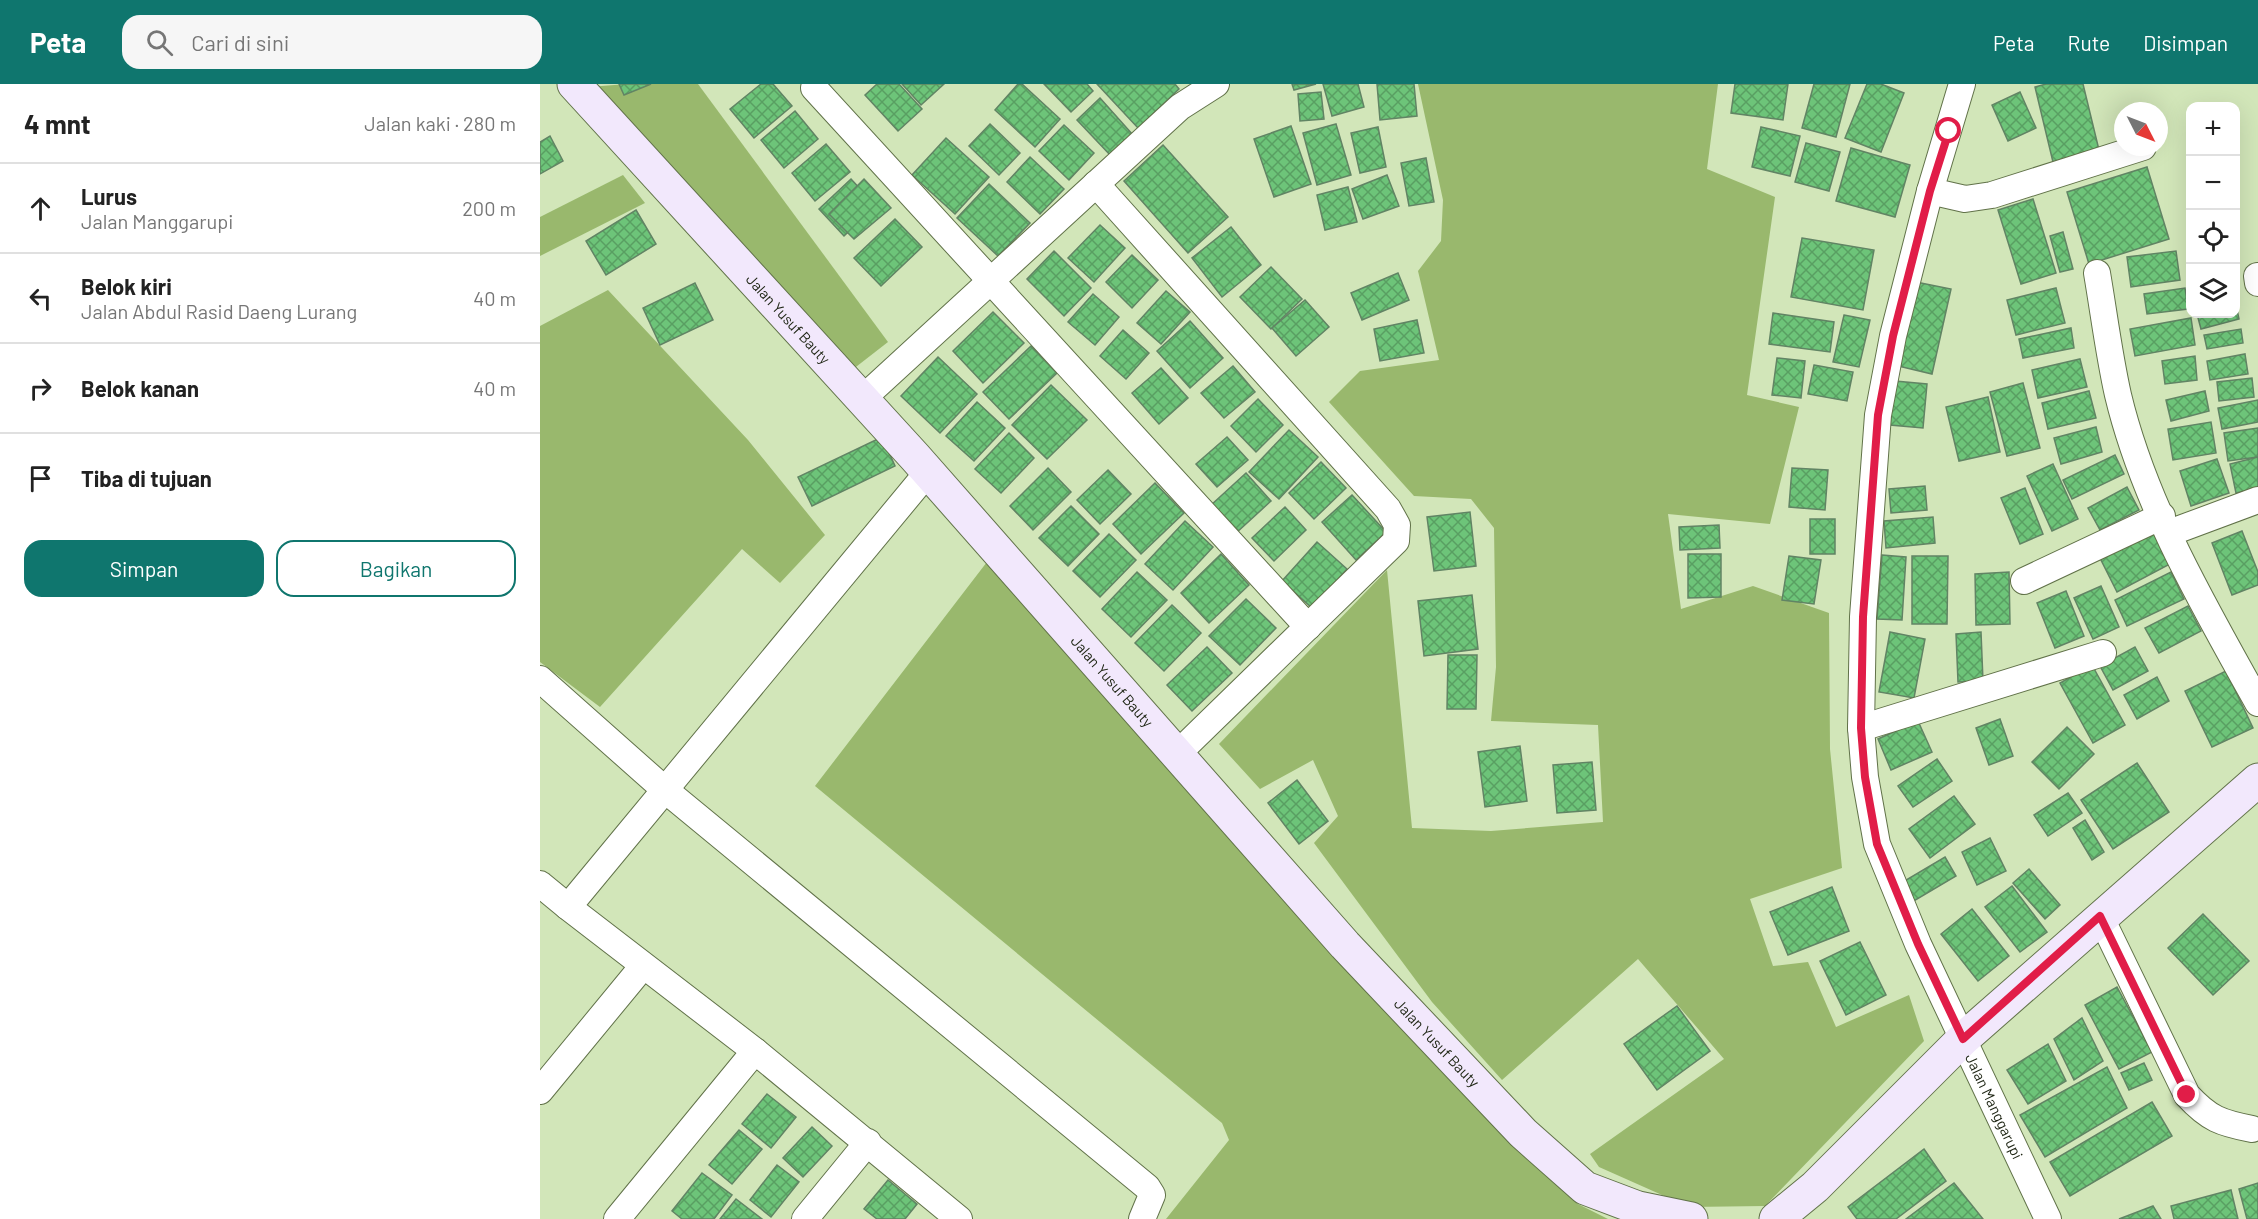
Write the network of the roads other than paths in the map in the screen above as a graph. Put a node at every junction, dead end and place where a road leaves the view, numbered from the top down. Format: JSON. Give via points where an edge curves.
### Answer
{"nodes":[{"id":1,"x":574,"y":84,"type":"edge"},
{"id":2,"x":1216,"y":84,"type":"edge"},
{"id":3,"x":1962,"y":84,"type":"edge"},
{"id":4,"x":814,"y":88,"type":"dead end"},
{"id":5,"x":2115,"y":156,"type":"edge"},
{"id":6,"x":1096,"y":184,"type":"junction"},
{"id":7,"x":1949,"y":196,"type":"junction"},
{"id":8,"x":2097,"y":273,"type":"dead end"},
{"id":9,"x":991,"y":279,"type":"junction"},
{"id":10,"x":861,"y":400,"type":"junction"},
{"id":11,"x":928,"y":472,"type":"junction"},
{"id":12,"x":2258,"y":500,"type":"edge"},
{"id":13,"x":2165,"y":524,"type":"junction"},
{"id":14,"x":2024,"y":581,"type":"dead end"},
{"id":15,"x":1308,"y":627,"type":"junction"},
{"id":16,"x":2103,"y":653,"type":"dead end"},
{"id":17,"x":540,"y":679,"type":"edge"},
{"id":18,"x":2258,"y":703,"type":"edge"},
{"id":19,"x":1861,"y":728,"type":"junction"},
{"id":20,"x":1176,"y":756,"type":"junction"},
{"id":21,"x":2258,"y":780,"type":"edge"},
{"id":22,"x":664,"y":789,"type":"junction"},
{"id":23,"x":540,"y":884,"type":"edge"},
{"id":24,"x":568,"y":907,"type":"junction"},
{"id":25,"x":2100,"y":916,"type":"junction"},
{"id":26,"x":643,"y":966,"type":"junction"},
{"id":27,"x":1963,"y":1039,"type":"junction"},
{"id":28,"x":755,"y":1051,"type":"junction"},
{"id":29,"x":540,"y":1091,"type":"edge"},
{"id":30,"x":2252,"y":1130,"type":"dead end"},
{"id":31,"x":868,"y":1142,"type":"junction"},
{"id":32,"x":1780,"y":1218,"type":"edge"},
{"id":33,"x":617,"y":1219,"type":"edge"},
{"id":34,"x":805,"y":1219,"type":"edge"},
{"id":35,"x":959,"y":1219,"type":"edge"},
{"id":36,"x":1142,"y":1219,"type":"edge"},
{"id":37,"x":1691,"y":1219,"type":"edge"},
{"id":38,"x":2048,"y":1219,"type":"edge"}],
"edges":[{"from":1,"to":10,"type":"street","name":"Jalan Yusuf Bauty"},
{"from":2,"to":6,"type":"street","via":[[1180,107]]},
{"from":3,"to":7,"type":"street","name":"Jalan Manggarupi"},
{"from":4,"to":9,"type":"street"},
{"from":5,"to":7,"type":"street","via":[[1992,195]]},
{"from":6,"to":9,"type":"street"},
{"from":6,"to":15,"type":"street","via":[[1388,509],[1397,525],[1396,541]]},
{"from":7,"to":19,"type":"street","name":"Jalan Manggarupi","via":[[1893,336],[1878,415],[1863,617]]},
{"from":8,"to":13,"type":"street","via":[[2118,395]]},
{"from":9,"to":10,"type":"street"},
{"from":9,"to":15,"type":"street"},
{"from":10,"to":11,"type":"street","name":"Jalan Yusuf Bauty"},
{"from":11,"to":20,"type":"street","name":"Jalan Yusuf Bauty"},
{"from":11,"to":22,"type":"street"},
{"from":12,"to":13,"type":"street"},
{"from":13,"to":14,"type":"street"},
{"from":13,"to":18,"type":"street"},
{"from":15,"to":20,"type":"street"},
{"from":16,"to":19,"type":"street"},
{"from":17,"to":22,"type":"street"},
{"from":19,"to":27,"type":"street","name":"Jalan Manggarupi","via":[[1877,844]]},
{"from":20,"to":37,"type":"street","name":"Jalan Yusuf Bauty","via":[[1345,945],[1523,1133],[1585,1188],[1638,1208]]},
{"from":21,"to":25,"type":"street"},
{"from":22,"to":24,"type":"street"},
{"from":22,"to":36,"type":"street","via":[[1147,1187],[1152,1195]]},
{"from":23,"to":24,"type":"street"},
{"from":24,"to":26,"type":"street"},
{"from":25,"to":27,"type":"street"},
{"from":25,"to":30,"type":"street","via":[[2187,1095],[2221,1123]]},
{"from":26,"to":28,"type":"street"},
{"from":26,"to":29,"type":"street"},
{"from":27,"to":32,"type":"street"},
{"from":27,"to":38,"type":"street","name":"Jalan Manggarupi"},
{"from":28,"to":31,"type":"street"},
{"from":28,"to":33,"type":"street"},
{"from":31,"to":34,"type":"street"},
{"from":31,"to":35,"type":"street"}]}
